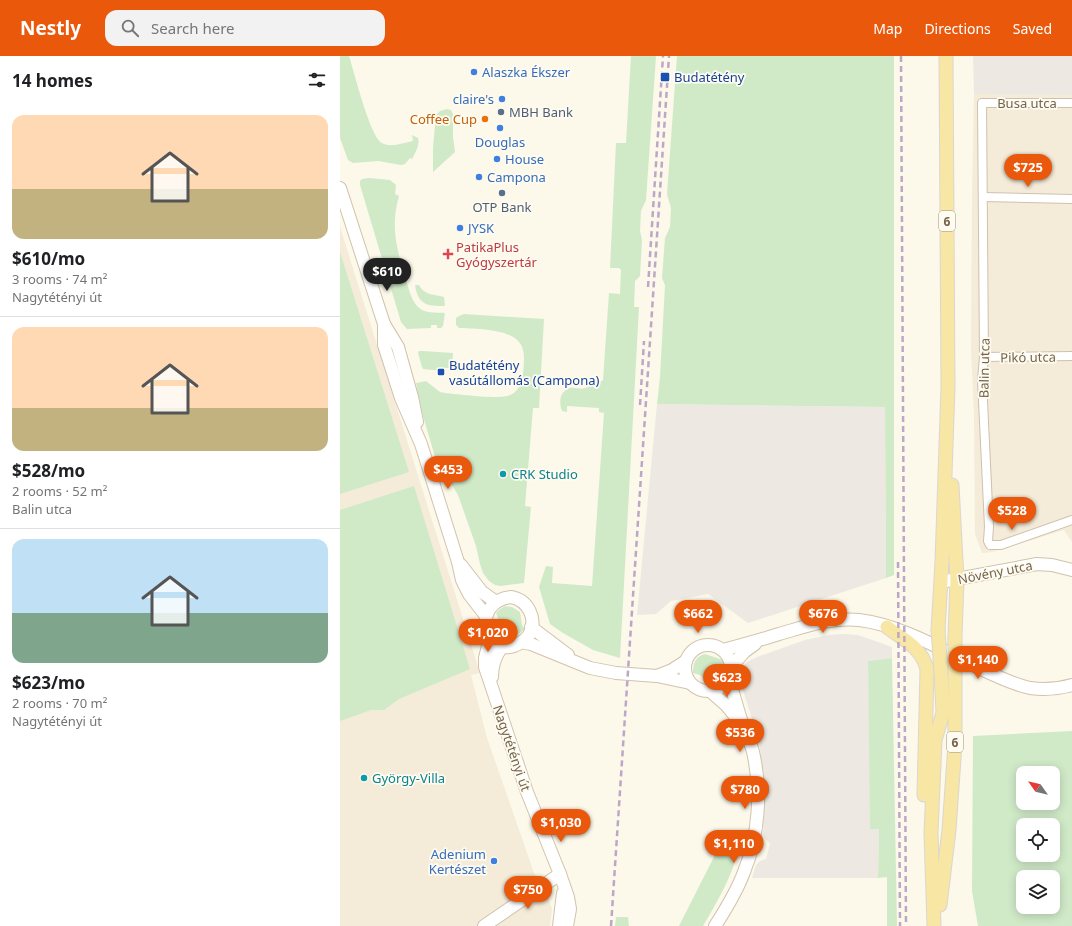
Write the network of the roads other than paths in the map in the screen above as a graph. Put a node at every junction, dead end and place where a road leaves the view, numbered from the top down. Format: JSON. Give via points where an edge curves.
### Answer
{"nodes":[{"id":1,"x":946,"y":56,"type":"edge"},
{"id":2,"x":982,"y":103,"type":"joint"},
{"id":3,"x":1072,"y":103,"type":"edge"},
{"id":4,"x":340,"y":188,"type":"edge"},
{"id":5,"x":983,"y":197,"type":"junction"},
{"id":6,"x":1072,"y":199,"type":"edge"},
{"id":7,"x":1072,"y":356,"type":"edge"},
{"id":8,"x":984,"y":357,"type":"junction"},
{"id":9,"x":948,"y":387,"type":"junction"},
{"id":10,"x":1072,"y":520,"type":"edge"},
{"id":11,"x":458,"y":562,"type":"junction"},
{"id":12,"x":1072,"y":570,"type":"edge"},
{"id":13,"x":957,"y":580,"type":"junction"},
{"id":14,"x":941,"y":582,"type":"junction"},
{"id":15,"x":496,"y":602,"type":"junction"},
{"id":16,"x":486,"y":616,"type":"junction"},
{"id":17,"x":887,"y":626,"type":"junction"},
{"id":18,"x":531,"y":627,"type":"junction"},
{"id":19,"x":490,"y":638,"type":"junction"},
{"id":20,"x":761,"y":640,"type":"junction"},
{"id":21,"x":521,"y":642,"type":"junction"},
{"id":22,"x":502,"y":647,"type":"junction"},
{"id":23,"x":723,"y":650,"type":"junction"},
{"id":24,"x":686,"y":661,"type":"junction"},
{"id":25,"x":577,"y":662,"type":"junction"},
{"id":26,"x":732,"y":666,"type":"junction"},
{"id":27,"x":657,"y":676,"type":"junction"},
{"id":28,"x":729,"y":680,"type":"junction"},
{"id":29,"x":690,"y":683,"type":"junction"},
{"id":30,"x":1072,"y":685,"type":"edge"},
{"id":31,"x":492,"y":688,"type":"junction"},
{"id":32,"x":710,"y":692,"type":"junction"},
{"id":33,"x":743,"y":726,"type":"junction"},
{"id":34,"x":931,"y":833,"type":"junction"},
{"id":35,"x":560,"y":874,"type":"junction"},
{"id":36,"x":564,"y":888,"type":"junction"},
{"id":37,"x":484,"y":926,"type":"edge"},
{"id":38,"x":559,"y":926,"type":"edge"},
{"id":39,"x":568,"y":926,"type":"edge"},
{"id":40,"x":715,"y":926,"type":"edge"},
{"id":41,"x":936,"y":926,"type":"edge"}],
"edges":[{"from":1,"to":9,"type":"main road","number":"6"},
{"from":2,"to":3,"type":"street","name":"Busa utca"},
{"from":2,"to":5,"type":"street","name":"Balin utca"},
{"from":4,"to":11,"type":"main road","name":"Nagytétényi út","via":[[384,324],[398,348],[412,397],[421,444]]},
{"from":5,"to":6,"type":"street"},
{"from":5,"to":8,"type":"street","name":"Balin utca"},
{"from":7,"to":8,"type":"street","name":"Pikó utca"},
{"from":8,"to":10,"type":"street","name":"Balin utca","via":[[982,380],[990,545],[1001,545]]},
{"from":9,"to":13,"type":"main road","number":"6"},
{"from":9,"to":14,"type":"main road","number":"6"},
{"from":11,"to":15,"type":"main road","name":"Nagytétényi út","via":[[482,592]]},
{"from":11,"to":16,"type":"main road","name":"Nagytétényi út","via":[[462,580],[469,594]]},
{"from":12,"to":13,"type":"main road","name":"Növény utca","via":[[1037,564]]},
{"from":13,"to":14,"type":"main road","name":"Növény utca"},
{"from":13,"to":41,"type":"main road","number":"6","bridge":true,"via":[[955,744]]},
{"from":14,"to":34,"type":"main road","number":"6","bridge":true,"via":[[938,630],[943,713],[935,740]]},
{"from":15,"to":16,"type":"main road"},
{"from":15,"to":18,"type":"main road","via":[[511,597],[523,602],[531,615]]},
{"from":16,"to":19,"type":"main road","name":"Nagytétényi út","via":[[486,628]]},
{"from":17,"to":20,"type":"main road","via":[[857,620],[829,621]]},
{"from":17,"to":30,"type":"main road","via":[[1017,685],[1044,689]]},
{"from":17,"to":34,"type":"main road","via":[[916,648],[927,669],[923,795]]},
{"from":18,"to":21,"type":"main road"},
{"from":18,"to":25,"type":"main road"},
{"from":19,"to":22,"type":"main road"},
{"from":19,"to":31,"type":"main road","name":"Nagytétényi út","via":[[485,668]]},
{"from":20,"to":23,"type":"main road"},
{"from":20,"to":26,"type":"main road","via":[[744,652]]},
{"from":21,"to":22,"type":"main road"},
{"from":21,"to":25,"type":"main road"},
{"from":22,"to":31,"type":"main road","name":"Nagytétényi út","via":[[494,660]]},
{"from":23,"to":24,"type":"main road","via":[[712,645],[700,646],[689,654]]},
{"from":23,"to":26,"type":"main road"},
{"from":24,"to":27,"type":"main road"},
{"from":24,"to":29,"type":"main road","via":[[686,676]]},
{"from":25,"to":27,"type":"main road","via":[[590,668],[616,673]]},
{"from":26,"to":28,"type":"main road"},
{"from":27,"to":29,"type":"main road"},
{"from":28,"to":32,"type":"main road","via":[[718,690]]},
{"from":28,"to":33,"type":"main road"},
{"from":29,"to":32,"type":"main road","via":[[696,688]]},
{"from":31,"to":35,"type":"main road","name":"Nagytétényi út","via":[[532,806]]},
{"from":32,"to":33,"type":"main road","via":[[726,705]]},
{"from":33,"to":40,"type":"main road","via":[[753,752],[757,774],[755,834],[737,889]]},
{"from":34,"to":41,"type":"main road","number":"6"},
{"from":35,"to":36,"type":"main road","name":"Nagytétényi út"},
{"from":35,"to":37,"type":"main road"},
{"from":36,"to":38,"type":"main road"},
{"from":36,"to":39,"type":"main road","name":"Nagytétényi út","via":[[570,909]]}]}
